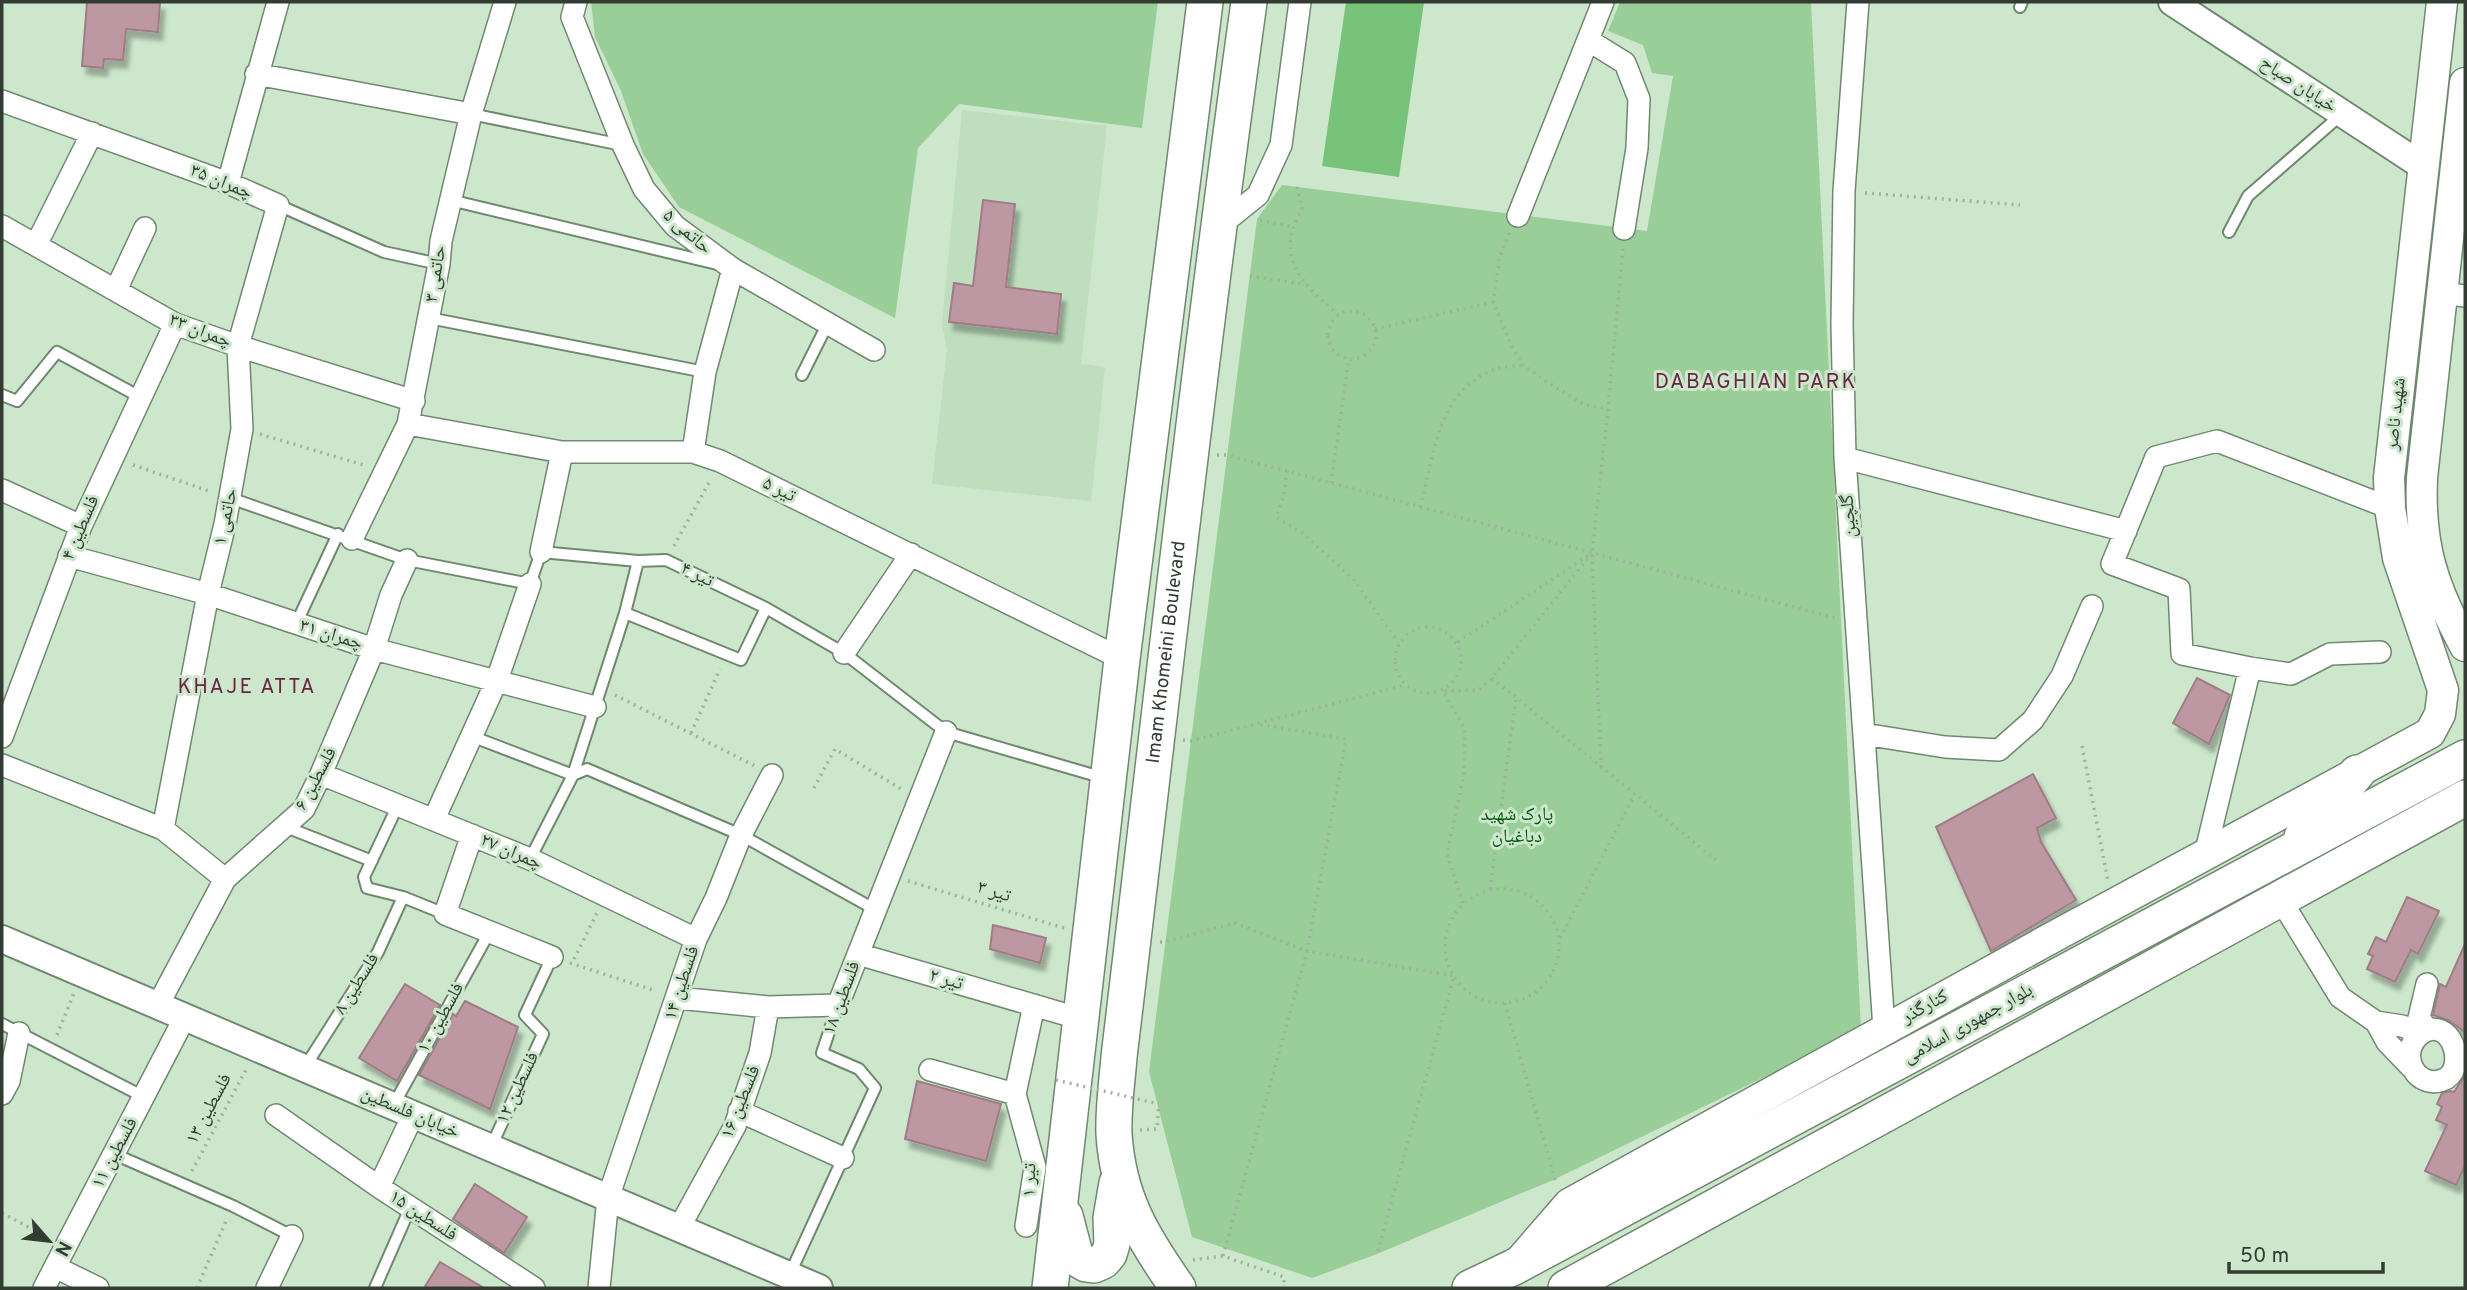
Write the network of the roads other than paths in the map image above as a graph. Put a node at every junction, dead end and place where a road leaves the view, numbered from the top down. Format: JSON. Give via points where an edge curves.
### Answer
{"nodes":[{"id":1,"x":278,"y":2,"type":"edge"},
{"id":2,"x":505,"y":2,"type":"edge"},
{"id":3,"x":576,"y":2,"type":"edge"},
{"id":4,"x":1205,"y":2,"type":"edge"},
{"id":5,"x":1249,"y":2,"type":"edge"},
{"id":6,"x":1300,"y":2,"type":"edge"},
{"id":7,"x":1603,"y":2,"type":"edge"},
{"id":8,"x":1858,"y":2,"type":"edge"},
{"id":9,"x":2172,"y":2,"type":"edge"},
{"id":10,"x":2442,"y":2,"type":"edge"},
{"id":11,"x":1588,"y":40,"type":"junction"},
{"id":12,"x":256,"y":74,"type":"junction"},
{"id":13,"x":2465,"y":83,"type":"edge"},
{"id":14,"x":2,"y":101,"type":"edge"},
{"id":15,"x":471,"y":114,"type":"junction"},
{"id":16,"x":2342,"y":114,"type":"junction"},
{"id":17,"x":92,"y":133,"type":"junction"},
{"id":18,"x":623,"y":145,"type":"junction"},
{"id":19,"x":2424,"y":167,"type":"junction"},
{"id":20,"x":2455,"y":172,"type":"junction"},
{"id":21,"x":228,"y":183,"type":"junction"},
{"id":22,"x":450,"y":200,"type":"junction"},
{"id":23,"x":278,"y":205,"type":"junction"},
{"id":24,"x":1518,"y":216,"type":"road end"},
{"id":25,"x":2,"y":226,"type":"edge"},
{"id":26,"x":145,"y":228,"type":"dead end"},
{"id":27,"x":1217,"y":228,"type":"junction"},
{"id":28,"x":1624,"y":229,"type":"road end"},
{"id":29,"x":2229,"y":232,"type":"dead end"},
{"id":30,"x":36,"y":245,"type":"junction"},
{"id":31,"x":439,"y":264,"type":"junction"},
{"id":32,"x":733,"y":269,"type":"junction"},
{"id":33,"x":116,"y":290,"type":"junction"},
{"id":34,"x":2454,"y":294,"type":"edge"},
{"id":35,"x":429,"y":318,"type":"junction"},
{"id":36,"x":828,"y":323,"type":"junction"},
{"id":37,"x":175,"y":324,"type":"junction"},
{"id":38,"x":238,"y":346,"type":"junction"},
{"id":39,"x":874,"y":350,"type":"dead end"},
{"id":40,"x":705,"y":372,"type":"junction"},
{"id":41,"x":802,"y":376,"type":"dead end"},
{"id":42,"x":2,"y":395,"type":"edge"},
{"id":43,"x":140,"y":397,"type":"junction"},
{"id":44,"x":414,"y":401,"type":"junction"},
{"id":45,"x":408,"y":424,"type":"junction"},
{"id":46,"x":562,"y":452,"type":"junction"},
{"id":47,"x":693,"y":452,"type":"junction"},
{"id":48,"x":1845,"y":458,"type":"junction"},
{"id":49,"x":2,"y":490,"type":"edge"},
{"id":50,"x":230,"y":498,"type":"junction"},
{"id":51,"x":2390,"y":508,"type":"junction"},
{"id":52,"x":81,"y":526,"type":"junction"},
{"id":53,"x":2126,"y":531,"type":"junction"},
{"id":54,"x":345,"y":537,"type":"junction"},
{"id":55,"x":541,"y":552,"type":"junction"},
{"id":56,"x":911,"y":554,"type":"junction"},
{"id":57,"x":69,"y":556,"type":"junction"},
{"id":58,"x":407,"y":560,"type":"junction"},
{"id":59,"x":638,"y":561,"type":"junction"},
{"id":60,"x":530,"y":584,"type":"junction"},
{"id":61,"x":208,"y":594,"type":"junction"},
{"id":62,"x":2092,"y":606,"type":"dead end"},
{"id":63,"x":766,"y":608,"type":"junction"},
{"id":64,"x":625,"y":613,"type":"junction"},
{"id":65,"x":296,"y":624,"type":"junction"},
{"id":66,"x":2465,"y":646,"type":"edge"},
{"id":67,"x":374,"y":649,"type":"junction"},
{"id":68,"x":2380,"y":652,"type":"dead end"},
{"id":69,"x":844,"y":653,"type":"junction"},
{"id":70,"x":1122,"y":659,"type":"junction"},
{"id":71,"x":2250,"y":668,"type":"junction"},
{"id":72,"x":497,"y":680,"type":"junction"},
{"id":73,"x":598,"y":697,"type":"junction"},
{"id":74,"x":4,"y":727,"type":"edge"},
{"id":75,"x":946,"y":732,"type":"junction"},
{"id":76,"x":1864,"y":734,"type":"junction"},
{"id":77,"x":471,"y":736,"type":"junction"},
{"id":78,"x":2465,"y":758,"type":"edge"},
{"id":79,"x":2,"y":765,"type":"edge"},
{"id":80,"x":2357,"y":773,"type":"junction"},
{"id":81,"x":321,"y":774,"type":"junction"},
{"id":82,"x":573,"y":775,"type":"junction"},
{"id":83,"x":772,"y":775,"type":"road end"},
{"id":84,"x":1108,"y":779,"type":"junction"},
{"id":85,"x":2465,"y":797,"type":"edge"},
{"id":86,"x":398,"y":805,"type":"junction"},
{"id":87,"x":433,"y":819,"type":"junction"},
{"id":88,"x":2420,"y":820,"type":"junction"},
{"id":89,"x":2465,"y":822,"type":"edge"},
{"id":90,"x":286,"y":827,"type":"junction"},
{"id":91,"x":163,"y":829,"type":"junction"},
{"id":92,"x":472,"y":835,"type":"junction"},
{"id":93,"x":741,"y":835,"type":"junction"},
{"id":94,"x":2288,"y":854,"type":"junction"},
{"id":95,"x":2205,"y":855,"type":"junction"},
{"id":96,"x":530,"y":859,"type":"junction"},
{"id":97,"x":372,"y":861,"type":"junction"},
{"id":98,"x":225,"y":879,"type":"junction"},
{"id":99,"x":403,"y":897,"type":"junction"},
{"id":100,"x":2279,"y":897,"type":"junction"},
{"id":101,"x":876,"y":910,"type":"junction"},
{"id":102,"x":445,"y":914,"type":"junction"},
{"id":103,"x":490,"y":931,"type":"junction"},
{"id":104,"x":2,"y":939,"type":"edge"},
{"id":105,"x":696,"y":939,"type":"junction"},
{"id":106,"x":858,"y":954,"type":"junction"},
{"id":107,"x":562,"y":960,"type":"joint"},
{"id":108,"x":2427,"y":984,"type":"dead end"},
{"id":109,"x":678,"y":998,"type":"junction"},
{"id":110,"x":158,"y":1005,"type":"junction"},
{"id":111,"x":838,"y":1005,"type":"junction"},
{"id":112,"x":1034,"y":1005,"type":"junction"},
{"id":113,"x":768,"y":1007,"type":"junction"},
{"id":114,"x":185,"y":1017,"type":"junction"},
{"id":115,"x":1081,"y":1019,"type":"junction"},
{"id":116,"x":2376,"y":1022,"type":"junction"},
{"id":117,"x":10,"y":1029,"type":"edge"},
{"id":118,"x":1884,"y":1029,"type":"junction"},
{"id":119,"x":2425,"y":1032,"type":"junction"},
{"id":120,"x":2411,"y":1067,"type":"junction"},
{"id":121,"x":304,"y":1068,"type":"junction"},
{"id":122,"x":930,"y":1070,"type":"dead end"},
{"id":123,"x":2435,"y":1082,"type":"junction"},
{"id":124,"x":2465,"y":1087,"type":"edge"},
{"id":125,"x":2,"y":1094,"type":"edge"},
{"id":126,"x":1015,"y":1094,"type":"junction"},
{"id":127,"x":144,"y":1097,"type":"junction"},
{"id":128,"x":403,"y":1110,"type":"junction"},
{"id":129,"x":738,"y":1111,"type":"junction"},
{"id":130,"x":276,"y":1115,"type":"dead end"},
{"id":131,"x":491,"y":1147,"type":"junction"},
{"id":132,"x":114,"y":1154,"type":"junction"},
{"id":133,"x":843,"y":1158,"type":"junction"},
{"id":134,"x":1119,"y":1172,"type":"junction"},
{"id":135,"x":379,"y":1188,"type":"junction"},
{"id":136,"x":608,"y":1198,"type":"junction"},
{"id":137,"x":1060,"y":1203,"type":"junction"},
{"id":138,"x":410,"y":1208,"type":"junction"},
{"id":139,"x":1026,"y":1226,"type":"dead end"},
{"id":140,"x":678,"y":1228,"type":"junction"},
{"id":141,"x":292,"y":1236,"type":"joint"},
{"id":142,"x":55,"y":1267,"type":"junction"},
{"id":143,"x":1514,"y":1267,"type":"junction"},
{"id":144,"x":1186,"y":1274,"type":"edge"},
{"id":145,"x":789,"y":1276,"type":"junction"},
{"id":146,"x":520,"y":1284,"type":"edge"},
{"id":147,"x":44,"y":1288,"type":"edge"},
{"id":148,"x":98,"y":1288,"type":"edge"},
{"id":149,"x":267,"y":1288,"type":"edge"},
{"id":150,"x":375,"y":1288,"type":"edge"},
{"id":151,"x":599,"y":1288,"type":"edge"},
{"id":152,"x":819,"y":1288,"type":"edge"},
{"id":153,"x":1050,"y":1288,"type":"edge"},
{"id":154,"x":1470,"y":1288,"type":"edge"},
{"id":155,"x":1566,"y":1288,"type":"edge"}],
"edges":[{"from":1,"to":12,"type":"street"},
{"from":2,"to":15,"type":"street","name":"حاتمی ۳"},
{"from":3,"to":18,"type":"street","name":"حاتمی ۵","via":[[572,16]]},
{"from":4,"to":70,"type":"main road"},
{"from":5,"to":27,"type":"main road","name":"Imam Khomeini Boulevard"},
{"from":6,"to":27,"type":"street","via":[[1281,145],[1258,195]]},
{"from":7,"to":11,"type":"street"},
{"from":8,"to":48,"type":"street","name":"گلچین","via":[[1844,191]]},
{"from":9,"to":16,"type":"street","name":"خیابان صباح"},
{"from":10,"to":19,"type":"main road","name":"شهید ناصر"},
{"from":11,"to":24,"type":"street"},
{"from":11,"to":28,"type":"street","via":[[1625,63],[1639,99],[1637,148]]},
{"from":12,"to":15,"type":"street"},
{"from":12,"to":21,"type":"street"},
{"from":13,"to":20,"type":"main road","name":"شهید ناصر"},
{"from":14,"to":17,"type":"street","name":"چمران ۳۵"},
{"from":15,"to":18,"type":"lane"},
{"from":15,"to":22,"type":"street","name":"حاتمی ۳"},
{"from":16,"to":19,"type":"street","name":"خیابان صباح"},
{"from":16,"to":29,"type":"lane","via":[[2248,197]]},
{"from":17,"to":21,"type":"street","name":"چمران ۳۵"},
{"from":17,"to":30,"type":"street"},
{"from":18,"to":32,"type":"street","name":"حاتمی ۵","via":[[643,190],[675,226]]},
{"from":19,"to":20,"type":"main road"},
{"from":19,"to":51,"type":"main road","name":"شهید ناصر","via":[[2389,478]]},
{"from":20,"to":34,"type":"main road","name":"شهید ناصر"},
{"from":21,"to":23,"type":"street","name":"چمران ۳۵"},
{"from":22,"to":31,"type":"street","name":"حاتمی ۳"},
{"from":22,"to":32,"type":"lane"},
{"from":23,"to":31,"type":"lane","name":"چمران ۳۵","via":[[384,252]]},
{"from":23,"to":38,"type":"street","name":"حاتمی ۱"},
{"from":25,"to":30,"type":"street","name":"چمران ۳۳"},
{"from":26,"to":33,"type":"street"},
{"from":27,"to":134,"type":"main road","name":"Imam Khomeini Boulevard","via":[[1119,1057],[1114,1133]]},
{"from":30,"to":33,"type":"street","name":"چمران ۳۳"},
{"from":31,"to":35,"type":"street","name":"حاتمی ۳"},
{"from":32,"to":36,"type":"street","name":"حاتمی ۵"},
{"from":32,"to":40,"type":"street"},
{"from":33,"to":37,"type":"street","name":"چمران ۳۳"},
{"from":34,"to":66,"type":"main road","name":"شهید ناصر","via":[[2422,478],[2420,514],[2431,569]]},
{"from":35,"to":40,"type":"lane"},
{"from":35,"to":44,"type":"street","name":"حاتمی ۳"},
{"from":36,"to":39,"type":"street","name":"حاتمی ۵"},
{"from":36,"to":41,"type":"lane"},
{"from":37,"to":38,"type":"street","name":"چمران ۳۳"},
{"from":37,"to":43,"type":"street","name":"فلسطین ۴"},
{"from":38,"to":44,"type":"street","name":"چمران ۳۳"},
{"from":38,"to":50,"type":"street","name":"حاتمی ۱","via":[[242,429]]},
{"from":40,"to":47,"type":"street"},
{"from":42,"to":43,"type":"lane","via":[[17,401],[57,352]]},
{"from":43,"to":52,"type":"street","name":"فلسطین ۴"},
{"from":44,"to":45,"type":"street","name":"حاتمی ۳"},
{"from":45,"to":46,"type":"street","name":"تیر ۵"},
{"from":45,"to":54,"type":"street","name":"حاتمی ۳"},
{"from":46,"to":47,"type":"street","name":"تیر ۵"},
{"from":46,"to":55,"type":"street"},
{"from":47,"to":56,"type":"street","name":"تیر ۵"},
{"from":48,"to":53,"type":"street"},
{"from":48,"to":76,"type":"street","name":"گلچین"},
{"from":49,"to":52,"type":"street"},
{"from":50,"to":54,"type":"lane"},
{"from":50,"to":61,"type":"street","name":"حاتمی ۱"},
{"from":51,"to":53,"type":"street","via":[[2217,441],[2156,457]]},
{"from":51,"to":80,"type":"main road","name":"شهید ناصر","via":[[2398,558],[2442,681],[2444,702],[2430,733]]},
{"from":52,"to":57,"type":"street","name":"فلسطین ۴"},
{"from":53,"to":71,"type":"street","via":[[2112,564],[2179,589],[2182,654]]},
{"from":54,"to":58,"type":"lane"},
{"from":54,"to":65,"type":"lane"},
{"from":55,"to":59,"type":"lane","name":"تیر ۴"},
{"from":55,"to":60,"type":"lane"},
{"from":56,"to":69,"type":"street"},
{"from":56,"to":70,"type":"street","name":"تیر ۵"},
{"from":57,"to":61,"type":"street","name":"چمران ۳۱"},
{"from":57,"to":74,"type":"street","name":"فلسطین ۴"},
{"from":58,"to":60,"type":"lane"},
{"from":58,"to":67,"type":"street","name":"فلسطین ۶"},
{"from":59,"to":63,"type":"lane","name":"تیر ۴","via":[[666,560]]},
{"from":59,"to":64,"type":"lane"},
{"from":60,"to":72,"type":"street"},
{"from":61,"to":65,"type":"street","name":"چمران ۳۱"},
{"from":61,"to":91,"type":"street","name":"حاتمی ۱"},
{"from":62,"to":76,"type":"street","via":[[2055,687],[2033,720],[1999,750]]},
{"from":63,"to":64,"type":"lane","via":[[741,660]]},
{"from":63,"to":69,"type":"lane","name":"تیر ۴"},
{"from":64,"to":73,"type":"lane"},
{"from":65,"to":67,"type":"street","name":"چمران ۳۱"},
{"from":67,"to":72,"type":"street","name":"چمران ۳۱"},
{"from":67,"to":81,"type":"street","name":"فلسطین ۶"},
{"from":68,"to":71,"type":"street","via":[[2330,654],[2291,674]]},
{"from":69,"to":75,"type":"lane","name":"تیر ۴"},
{"from":70,"to":84,"type":"main road"},
{"from":71,"to":95,"type":"street"},
{"from":72,"to":73,"type":"street","name":"چمران ۳۱"},
{"from":72,"to":77,"type":"street"},
{"from":73,"to":82,"type":"lane"},
{"from":75,"to":84,"type":"lane","name":"تیر ۴"},
{"from":75,"to":101,"type":"street","name":"فلسطین ۱۸"},
{"from":76,"to":118,"type":"street","name":"گلچین"},
{"from":77,"to":82,"type":"lane"},
{"from":77,"to":87,"type":"street"},
{"from":78,"to":94,"type":"main road","name":"بلوار جمهوری اسلامی"},
{"from":79,"to":91,"type":"street"},
{"from":80,"to":94,"type":"main road"},
{"from":80,"to":95,"type":"main road","name":"کنارگذر"},
{"from":81,"to":86,"type":"street","name":"چمران ۲۷"},
{"from":81,"to":90,"type":"street","name":"فلسطین ۶","via":[[304,809]]},
{"from":82,"to":93,"type":"lane","via":[[587,769]]},
{"from":82,"to":96,"type":"lane"},
{"from":83,"to":93,"type":"street","name":"فلسطین ۱۴"},
{"from":84,"to":115,"type":"main road"},
{"from":85,"to":88,"type":"main road","name":"بلوار جمهوری اسلامی"},
{"from":86,"to":87,"type":"street","name":"چمران ۲۷"},
{"from":86,"to":97,"type":"lane"},
{"from":87,"to":92,"type":"street","name":"چمران ۲۷"},
{"from":88,"to":89,"type":"street"},
{"from":88,"to":100,"type":"main road","name":"بلوار جمهوری اسلامی"},
{"from":90,"to":97,"type":"lane"},
{"from":90,"to":98,"type":"street","name":"فلسطین ۶"},
{"from":91,"to":98,"type":"street"},
{"from":92,"to":96,"type":"street","name":"چمران ۲۷"},
{"from":92,"to":102,"type":"street"},
{"from":93,"to":101,"type":"lane"},
{"from":93,"to":105,"type":"street","name":"فلسطین ۱۴"},
{"from":94,"to":143,"type":"main road","name":"بلوار جمهوری اسلامی"},
{"from":95,"to":118,"type":"main road","name":"کنارگذر"},
{"from":96,"to":105,"type":"street","name":"چمران ۲۷"},
{"from":97,"to":99,"type":"lane","via":[[364,877],[367,888]]},
{"from":98,"to":110,"type":"street","name":"فلسطین ۶"},
{"from":99,"to":102,"type":"lane"},
{"from":99,"to":121,"type":"lane","name":"فلسطین ۸","via":[[378,952]]},
{"from":100,"to":116,"type":"street","via":[[2340,997]]},
{"from":100,"to":155,"type":"main road","name":"بلوار جمهوری اسلامی"},
{"from":101,"to":106,"type":"street","name":"فلسطین ۱۸"},
{"from":102,"to":103,"type":"street"},
{"from":103,"to":107,"type":"street"},
{"from":103,"to":128,"type":"lane","name":"فلسطین ۱۰"},
{"from":104,"to":110,"type":"street","name":"خیابان فلسطین"},
{"from":105,"to":109,"type":"street","name":"فلسطین ۱۴"},
{"from":106,"to":111,"type":"street","name":"فلسطین ۱۸"},
{"from":106,"to":112,"type":"street","name":"تیر ۲"},
{"from":107,"to":131,"type":"lane","name":"فلسطین ۱۲","via":[[525,1015],[543,1034]]},
{"from":108,"to":119,"type":"street","via":[[2419,1018]]},
{"from":109,"to":113,"type":"street"},
{"from":109,"to":136,"type":"street","name":"فلسطین ۱۴"},
{"from":110,"to":114,"type":"street","name":"خیابان فلسطین"},
{"from":111,"to":113,"type":"street"},
{"from":111,"to":133,"type":"lane","name":"فلسطین ۱۸","via":[[822,1053],[859,1069],[875,1088]]},
{"from":112,"to":115,"type":"street","name":"تیر ۲"},
{"from":112,"to":126,"type":"street","name":"تیر ۱"},
{"from":113,"to":129,"type":"street","name":"فلسطین ۱۶","via":[[760,1053]]},
{"from":114,"to":121,"type":"street","name":"خیابان فلسطین"},
{"from":114,"to":127,"type":"street","name":"فلسطین ۱۱"},
{"from":115,"to":137,"type":"main road"},
{"from":116,"to":119,"type":"street"},
{"from":116,"to":120,"type":"street","via":[[2387,1042]]},
{"from":117,"to":125,"type":"street","via":[[9,1081]]},
{"from":117,"to":127,"type":"lane"},
{"from":118,"to":143,"type":"main road","name":"کنارگذر","via":[[1569,1204]]},
{"from":119,"to":120,"type":"street","via":[[2414,1039]]},
{"from":119,"to":123,"type":"street","via":[[2441,1030],[2454,1038],[2461,1051],[2459,1066],[2449,1077]]},
{"from":120,"to":123,"type":"street","via":[[2421,1078]]},
{"from":121,"to":128,"type":"street","name":"خیابان فلسطین"},
{"from":122,"to":126,"type":"street"},
{"from":123,"to":124,"type":"street"},
{"from":126,"to":139,"type":"street","name":"تیر ۱","via":[[1035,1167]]},
{"from":127,"to":132,"type":"street","name":"فلسطین ۱۱"},
{"from":128,"to":131,"type":"street","name":"خیابان فلسطین"},
{"from":128,"to":135,"type":"street","name":"فلسطین ۱۵"},
{"from":129,"to":133,"type":"street"},
{"from":129,"to":140,"type":"street","name":"فلسطین ۱۶","via":[[735,1126]]},
{"from":130,"to":135,"type":"street"},
{"from":131,"to":136,"type":"street","name":"خیابان فلسطین"},
{"from":132,"to":141,"type":"lane"},
{"from":132,"to":142,"type":"street","name":"فلسطین ۱۱"},
{"from":133,"to":145,"type":"lane","name":"فلسطین ۱۸"},
{"from":134,"to":137,"type":"main road","via":[[1111,1218],[1112,1244],[1103,1261],[1094,1265],[1076,1258]]},
{"from":134,"to":144,"type":"main road","name":"Imam Khomeini Boulevard","via":[[1133,1217],[1149,1247]]},
{"from":135,"to":138,"type":"street","name":"فلسطین ۱۵"},
{"from":136,"to":140,"type":"street","name":"خیابان فلسطین"},
{"from":136,"to":151,"type":"street","name":"فلسطین ۱۴"},
{"from":137,"to":153,"type":"main road"},
{"from":138,"to":146,"type":"street","name":"فلسطین ۱۵"},
{"from":138,"to":150,"type":"lane"},
{"from":140,"to":145,"type":"street","name":"خیابان فلسطین"},
{"from":141,"to":149,"type":"street"},
{"from":142,"to":147,"type":"street","name":"فلسطین ۱۱"},
{"from":142,"to":148,"type":"street"},
{"from":143,"to":154,"type":"main road","name":"بلوار جمهوری اسلامی"},
{"from":145,"to":152,"type":"street","name":"خیابان فلسطین"}]}
